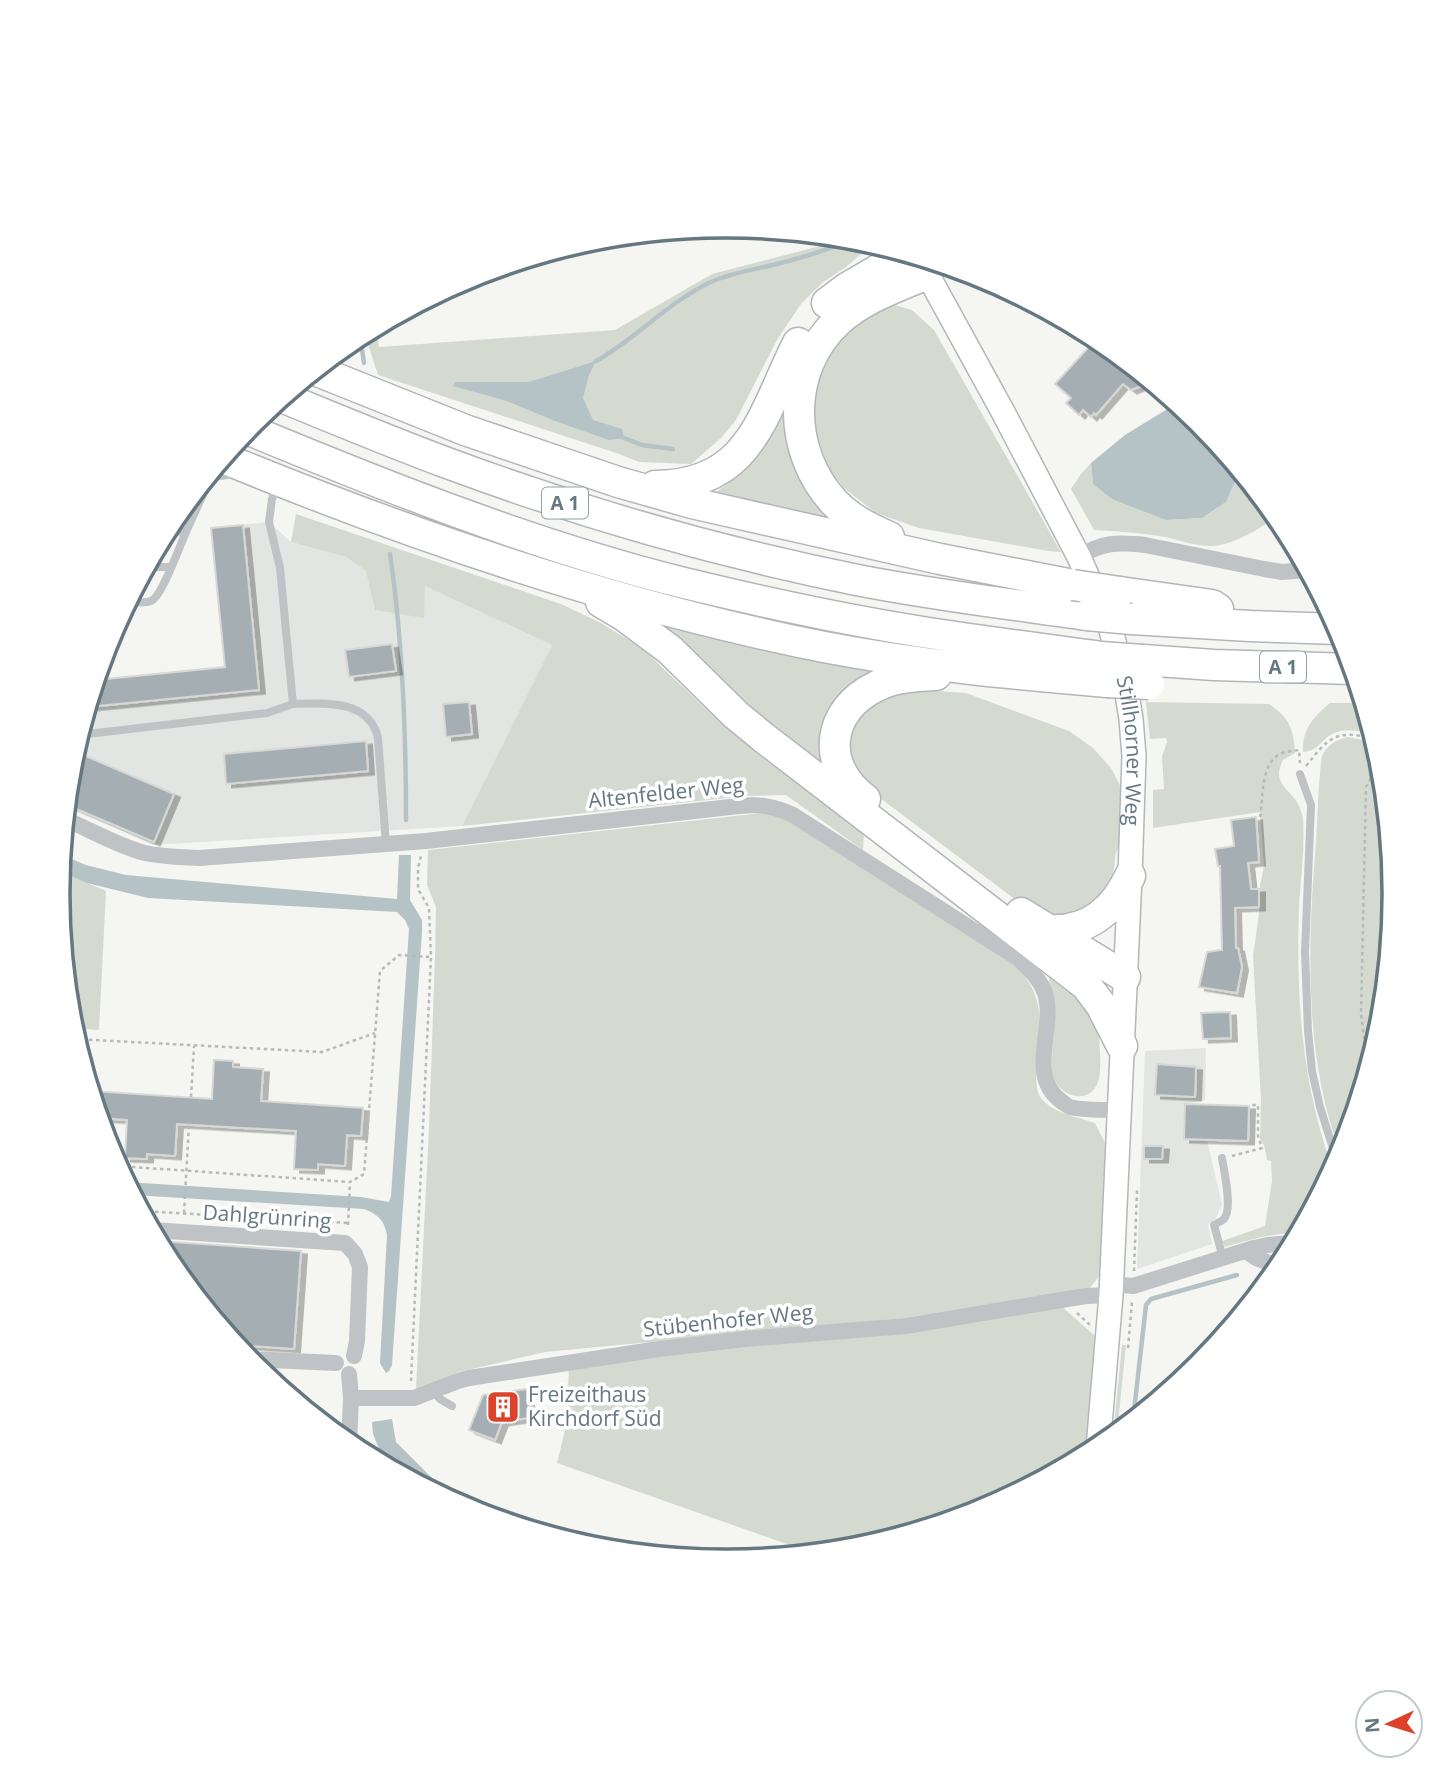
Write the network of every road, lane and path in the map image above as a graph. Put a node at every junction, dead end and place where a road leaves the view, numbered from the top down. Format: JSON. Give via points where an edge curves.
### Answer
{"nodes":[{"id":1,"x":909,"y":264,"type":"edge"},
{"id":2,"x":912,"y":265,"type":"edge"},
{"id":3,"x":920,"y":267,"type":"edge"},
{"id":4,"x":325,"y":374,"type":"edge"},
{"id":5,"x":292,"y":401,"type":"edge"},
{"id":6,"x":258,"y":434,"type":"edge"},
{"id":7,"x":221,"y":475,"type":"edge"},
{"id":8,"x":271,"y":478,"type":"junction"},
{"id":9,"x":618,"y":482,"type":"junction"},
{"id":10,"x":201,"y":501,"type":"edge"},
{"id":11,"x":180,"y":531,"type":"edge"},
{"id":12,"x":186,"y":531,"type":"junction"},
{"id":13,"x":940,"y":559,"type":"junction"},
{"id":14,"x":157,"y":567,"type":"edge"},
{"id":15,"x":170,"y":567,"type":"junction"},
{"id":16,"x":1076,"y":571,"type":"junction"},
{"id":17,"x":1297,"y":571,"type":"edge"},
{"id":18,"x":567,"y":583,"type":"junction"},
{"id":19,"x":138,"y":603,"type":"edge"},
{"id":20,"x":1126,"y":606,"type":"junction"},
{"id":21,"x":1326,"y":629,"type":"edge"},
{"id":22,"x":1341,"y":668,"type":"edge"},
{"id":23,"x":1104,"y":670,"type":"junction"},
{"id":24,"x":991,"y":673,"type":"junction"},
{"id":25,"x":293,"y":704,"type":"junction"},
{"id":26,"x":90,"y":734,"type":"edge"},
{"id":27,"x":1363,"y":736,"type":"edge"},
{"id":28,"x":1300,"y":774,"type":"junction"},
{"id":29,"x":1371,"y":778,"type":"edge"},
{"id":30,"x":1260,"y":817,"type":"dead end"},
{"id":31,"x":74,"y":822,"type":"edge"},
{"id":32,"x":426,"y":841,"type":"junction"},
{"id":33,"x":386,"y":844,"type":"junction"},
{"id":34,"x":1130,"y":876,"type":"junction"},
{"id":35,"x":1047,"y":930,"type":"junction"},
{"id":36,"x":428,"y":957,"type":"junction"},
{"id":37,"x":1125,"y":977,"type":"junction"},
{"id":38,"x":1086,"y":985,"type":"junction"},
{"id":39,"x":375,"y":1033,"type":"junction"},
{"id":40,"x":87,"y":1041,"type":"edge"},
{"id":41,"x":1365,"y":1042,"type":"edge"},
{"id":42,"x":194,"y":1046,"type":"junction"},
{"id":43,"x":1122,"y":1046,"type":"junction"},
{"id":44,"x":191,"y":1097,"type":"dead end"},
{"id":45,"x":1252,"y":1105,"type":"dead end"},
{"id":46,"x":1119,"y":1111,"type":"junction"},
{"id":47,"x":190,"y":1124,"type":"dead end"},
{"id":48,"x":1332,"y":1145,"type":"edge"},
{"id":49,"x":1222,"y":1157,"type":"joint"},
{"id":50,"x":130,"y":1167,"type":"edge"},
{"id":51,"x":187,"y":1171,"type":"junction"},
{"id":52,"x":350,"y":1182,"type":"junction"},
{"id":53,"x":1137,"y":1188,"type":"dead end"},
{"id":54,"x":152,"y":1212,"type":"edge"},
{"id":55,"x":184,"y":1213,"type":"junction"},
{"id":56,"x":164,"y":1231,"type":"edge"},
{"id":57,"x":1280,"y":1244,"type":"edge"},
{"id":58,"x":1246,"y":1251,"type":"junction"},
{"id":59,"x":1223,"y":1258,"type":"junction"},
{"id":60,"x":1268,"y":1262,"type":"edge"},
{"id":61,"x":1119,"y":1289,"type":"junction"},
{"id":62,"x":1127,"y":1355,"type":"dead end"},
{"id":63,"x":354,"y":1356,"type":"junction"},
{"id":64,"x":265,"y":1360,"type":"edge"},
{"id":65,"x":335,"y":1363,"type":"junction"},
{"id":66,"x":349,"y":1374,"type":"junction"},
{"id":67,"x":433,"y":1391,"type":"junction"},
{"id":68,"x":351,"y":1398,"type":"junction"},
{"id":69,"x":410,"y":1398,"type":"junction"},
{"id":70,"x":452,"y":1406,"type":"dead end"},
{"id":71,"x":350,"y":1430,"type":"edge"},
{"id":72,"x":1100,"y":1432,"type":"edge"}],
"edges":[{"from":1,"to":9,"type":"highway","via":[[847,288],[818,312],[797,344],[757,430],[729,464],[693,482],[656,486]]},
{"from":2,"to":13,"type":"highway","via":[[850,310],[824,336],[801,384],[799,427],[812,470],[836,504],[853,519]]},
{"from":3,"to":16,"type":"main road","name":"Stillhorner Weg"},
{"from":4,"to":9,"type":"highway","via":[[465,430]]},
{"from":5,"to":20,"type":"highway","number":"A 1","bridge":true,"via":[[450,464],[687,540],[934,593],[1087,614]]},
{"from":6,"to":23,"type":"highway","number":"A 1","via":[[439,505],[678,581]]},
{"from":7,"to":8,"type":"highway"},
{"from":8,"to":18,"type":"highway"},
{"from":8,"to":25,"type":"lane","via":[[269,522],[280,568]]},
{"from":9,"to":13,"type":"highway"},
{"from":10,"to":12,"type":"lane"},
{"from":11,"to":12,"type":"lane"},
{"from":12,"to":15,"type":"lane"},
{"from":13,"to":16,"type":"highway"},
{"from":14,"to":15,"type":"lane"},
{"from":15,"to":19,"type":"lane","via":[[160,593],[151,601]]},
{"from":16,"to":17,"type":"street","via":[[1093,548],[1124,543]]},
{"from":16,"to":20,"type":"highway","bridge":true},
{"from":16,"to":34,"type":"main road","name":"Stillhorner Weg","via":[[1111,630],[1126,688],[1134,756]]},
{"from":18,"to":24,"type":"highway","via":[[824,647]]},
{"from":18,"to":38,"type":"highway","via":[[647,632],[764,738]]},
{"from":20,"to":21,"type":"highway","number":"A 1","via":[[1250,626]]},
{"from":22,"to":23,"type":"highway","number":"A 1","bridge":true,"via":[[1214,665],[1146,672]]},
{"from":23,"to":24,"type":"highway"},
{"from":24,"to":35,"type":"highway","via":[[917,676],[876,686],[843,715],[833,747],[846,782],[859,795]]},
{"from":25,"to":26,"type":"lane","via":[[267,713]]},
{"from":25,"to":33,"type":"lane","via":[[348,706],[374,726],[379,738]]},
{"from":27,"to":28,"type":"path","via":[[1338,736],[1325,744]]},
{"from":28,"to":30,"type":"path","via":[[1299,750],[1273,759],[1264,782]]},
{"from":28,"to":48,"type":"lane","via":[[1311,804],[1304,952],[1308,1031],[1312,1071]]},
{"from":29,"to":41,"type":"path","via":[[1366,787],[1361,1014]]},
{"from":31,"to":33,"type":"street","name":"Altenfelder Weg","via":[[144,852],[171,857]]},
{"from":32,"to":33,"type":"street","name":"Altenfelder Weg"},
{"from":32,"to":36,"type":"path","via":[[418,889],[429,908]]},
{"from":32,"to":46,"type":"street","name":"Altenfelder Weg","via":[[739,806],[776,807],[1019,959],[1045,995],[1043,1073],[1048,1087],[1070,1107]]},
{"from":34,"to":35,"type":"highway","via":[[1117,900],[1099,918],[1079,927]]},
{"from":34,"to":37,"type":"main road","name":"Stillhorner Weg"},
{"from":35,"to":37,"type":"highway"},
{"from":36,"to":39,"type":"path","via":[[399,955],[380,971]]},
{"from":36,"to":69,"type":"path"},
{"from":37,"to":38,"type":"highway","via":[[1101,986]]},
{"from":37,"to":43,"type":"main road","name":"Stillhorner Weg"},
{"from":38,"to":43,"type":"highway"},
{"from":39,"to":42,"type":"path","via":[[322,1052]]},
{"from":39,"to":52,"type":"path","via":[[364,1174]]},
{"from":40,"to":42,"type":"path"},
{"from":42,"to":44,"type":"path"},
{"from":43,"to":46,"type":"main road","name":"Stillhorner Weg"},
{"from":45,"to":49,"type":"path","via":[[1258,1105],[1262,1148]]},
{"from":46,"to":61,"type":"main road","name":"Stillhorner Weg"},
{"from":47,"to":51,"type":"path"},
{"from":49,"to":59,"type":"lane","via":[[1227,1211],[1225,1219],[1214,1226]]},
{"from":50,"to":51,"type":"path"},
{"from":51,"to":52,"type":"path"},
{"from":51,"to":55,"type":"path"},
{"from":52,"to":55,"type":"path","via":[[348,1223]]},
{"from":53,"to":61,"type":"path"},
{"from":54,"to":55,"type":"path"},
{"from":56,"to":63,"type":"street","name":"Dahlgrünring","via":[[345,1243],[360,1266]]},
{"from":57,"to":58,"type":"street","name":"Stübenhofer Weg"},
{"from":58,"to":59,"type":"street","name":"Stübenhofer Weg"},
{"from":58,"to":60,"type":"street"},
{"from":59,"to":61,"type":"street","name":"Stübenhofer Weg"},
{"from":61,"to":62,"type":"path"},
{"from":61,"to":67,"type":"street","name":"Stübenhofer Weg","via":[[906,1326],[646,1350],[469,1378]]},
{"from":61,"to":72,"type":"main road","name":"Stillhorner Weg"},
{"from":63,"to":65,"type":"street","via":[[342,1354]]},
{"from":63,"to":66,"type":"street","via":[[355,1369]]},
{"from":64,"to":65,"type":"street"},
{"from":65,"to":66,"type":"street","via":[[338,1370]]},
{"from":66,"to":68,"type":"street"},
{"from":67,"to":69,"type":"street","name":"Stübenhofer Weg"},
{"from":67,"to":70,"type":"lane"},
{"from":68,"to":69,"type":"street","name":"Stübenhofer Weg"},
{"from":68,"to":71,"type":"street"}]}
